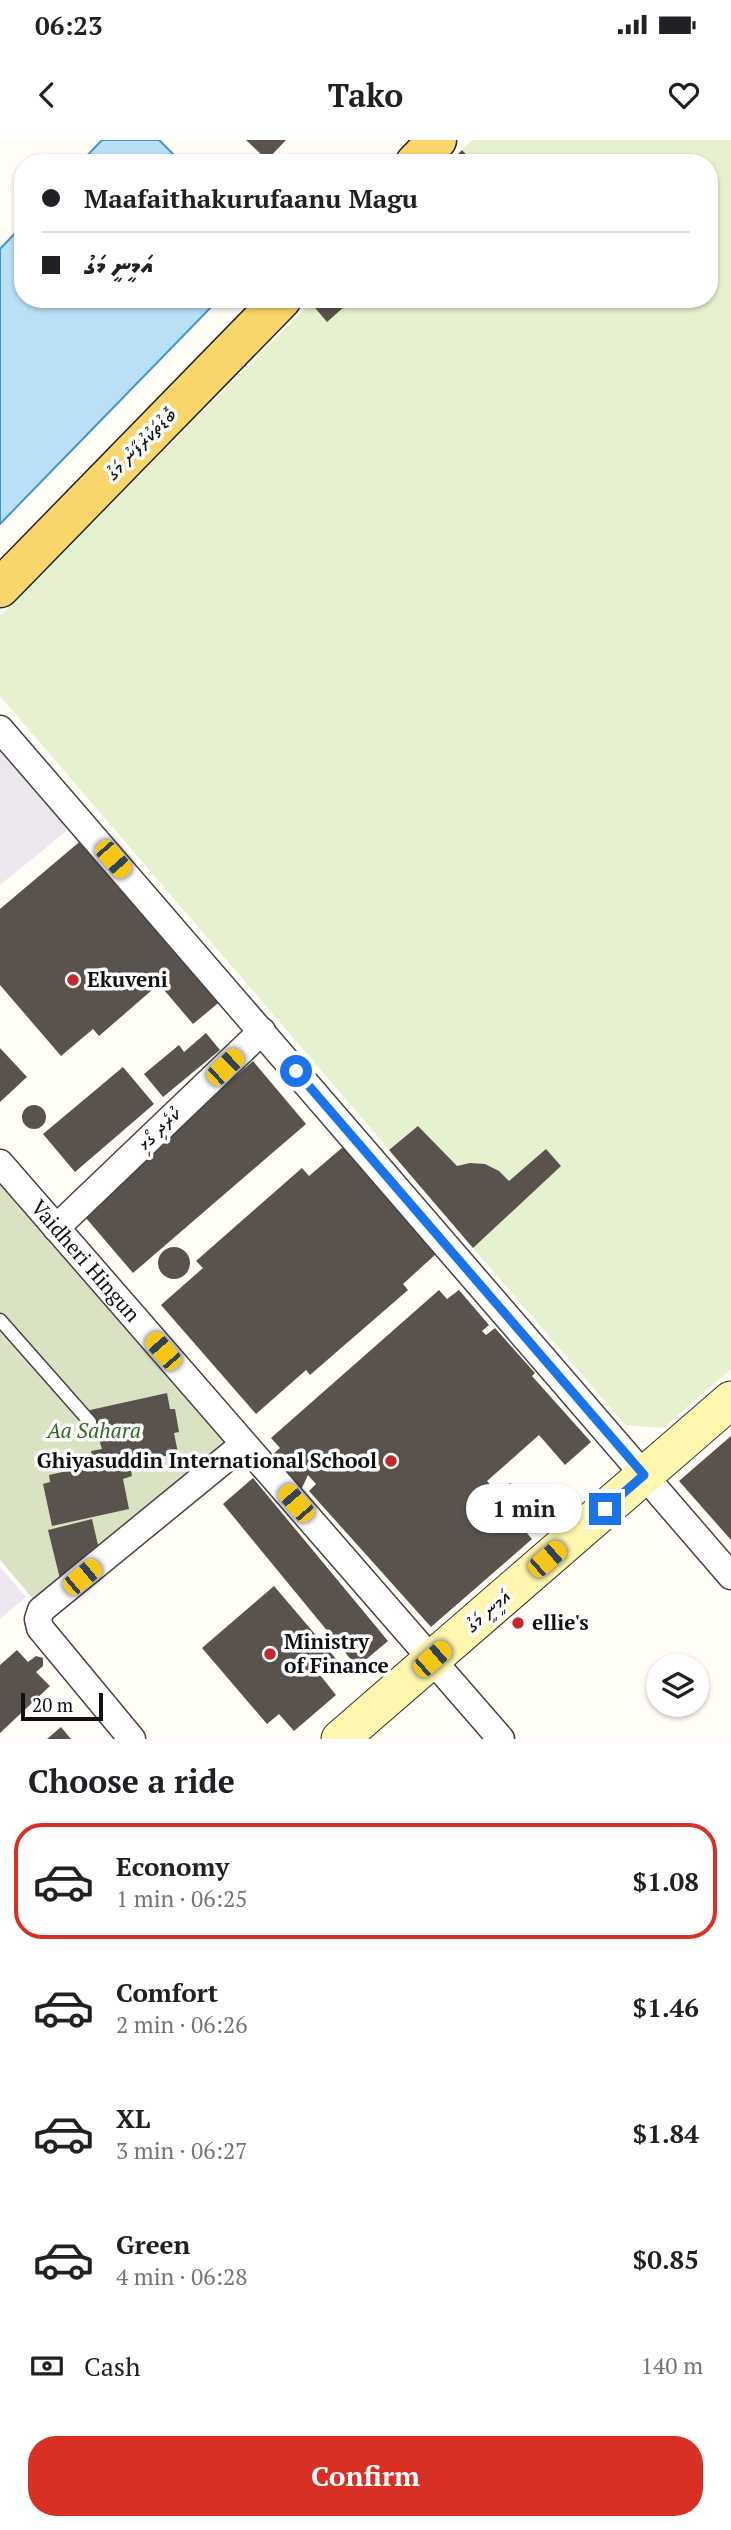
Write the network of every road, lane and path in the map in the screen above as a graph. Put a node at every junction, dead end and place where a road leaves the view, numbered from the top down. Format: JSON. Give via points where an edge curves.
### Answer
{"nodes":[{"id":1,"x":437,"y":140,"type":"edge"},
{"id":2,"x":424,"y":154,"type":"edge"},
{"id":3,"x":273,"y":308,"type":"edge"},
{"id":4,"x":0,"y":588,"type":"edge"},
{"id":5,"x":0,"y":729,"type":"edge"},
{"id":6,"x":262,"y":1031,"type":"junction"},
{"id":7,"x":0,"y":1163,"type":"edge"},
{"id":8,"x":56,"y":1228,"type":"junction"},
{"id":9,"x":0,"y":1320,"type":"edge"},
{"id":10,"x":731,"y":1400,"type":"edge"},
{"id":11,"x":90,"y":1422,"type":"dead end"},
{"id":12,"x":244,"y":1444,"type":"junction"},
{"id":13,"x":644,"y":1475,"type":"junction"},
{"id":14,"x":731,"y":1576,"type":"edge"},
{"id":15,"x":432,"y":1659,"type":"junction"},
{"id":16,"x":132,"y":1739,"type":"edge"},
{"id":17,"x":340,"y":1739,"type":"edge"},
{"id":18,"x":501,"y":1739,"type":"edge"}],
"edges":[{"from":1,"to":2,"type":"main road"},
{"from":3,"to":4,"type":"main road","name":"ބޮޑުތަކުރުފާނު މަގު"},
{"from":5,"to":6,"type":"street"},
{"from":6,"to":8,"type":"street","name":"ކުރެދި ގޯޅި"},
{"from":6,"to":13,"type":"street"},
{"from":7,"to":8,"type":"street","name":"Vaidheri Hingun"},
{"from":8,"to":12,"type":"street","name":"Vaidheri Hingun"},
{"from":9,"to":11,"type":"lane"},
{"from":10,"to":13,"type":"street","name":"އަމީނީ މަގު"},
{"from":12,"to":15,"type":"street","name":"Vaidheri Hingun"},
{"from":12,"to":16,"type":"street","via":[[41,1611],[40,1628]]},
{"from":13,"to":14,"type":"street"},
{"from":13,"to":15,"type":"street","name":"އަމީނީ މަގު"},
{"from":15,"to":17,"type":"street","name":"އަމީނީ މަގު"},
{"from":15,"to":18,"type":"street","name":"Vaidheri Hingun"}]}
